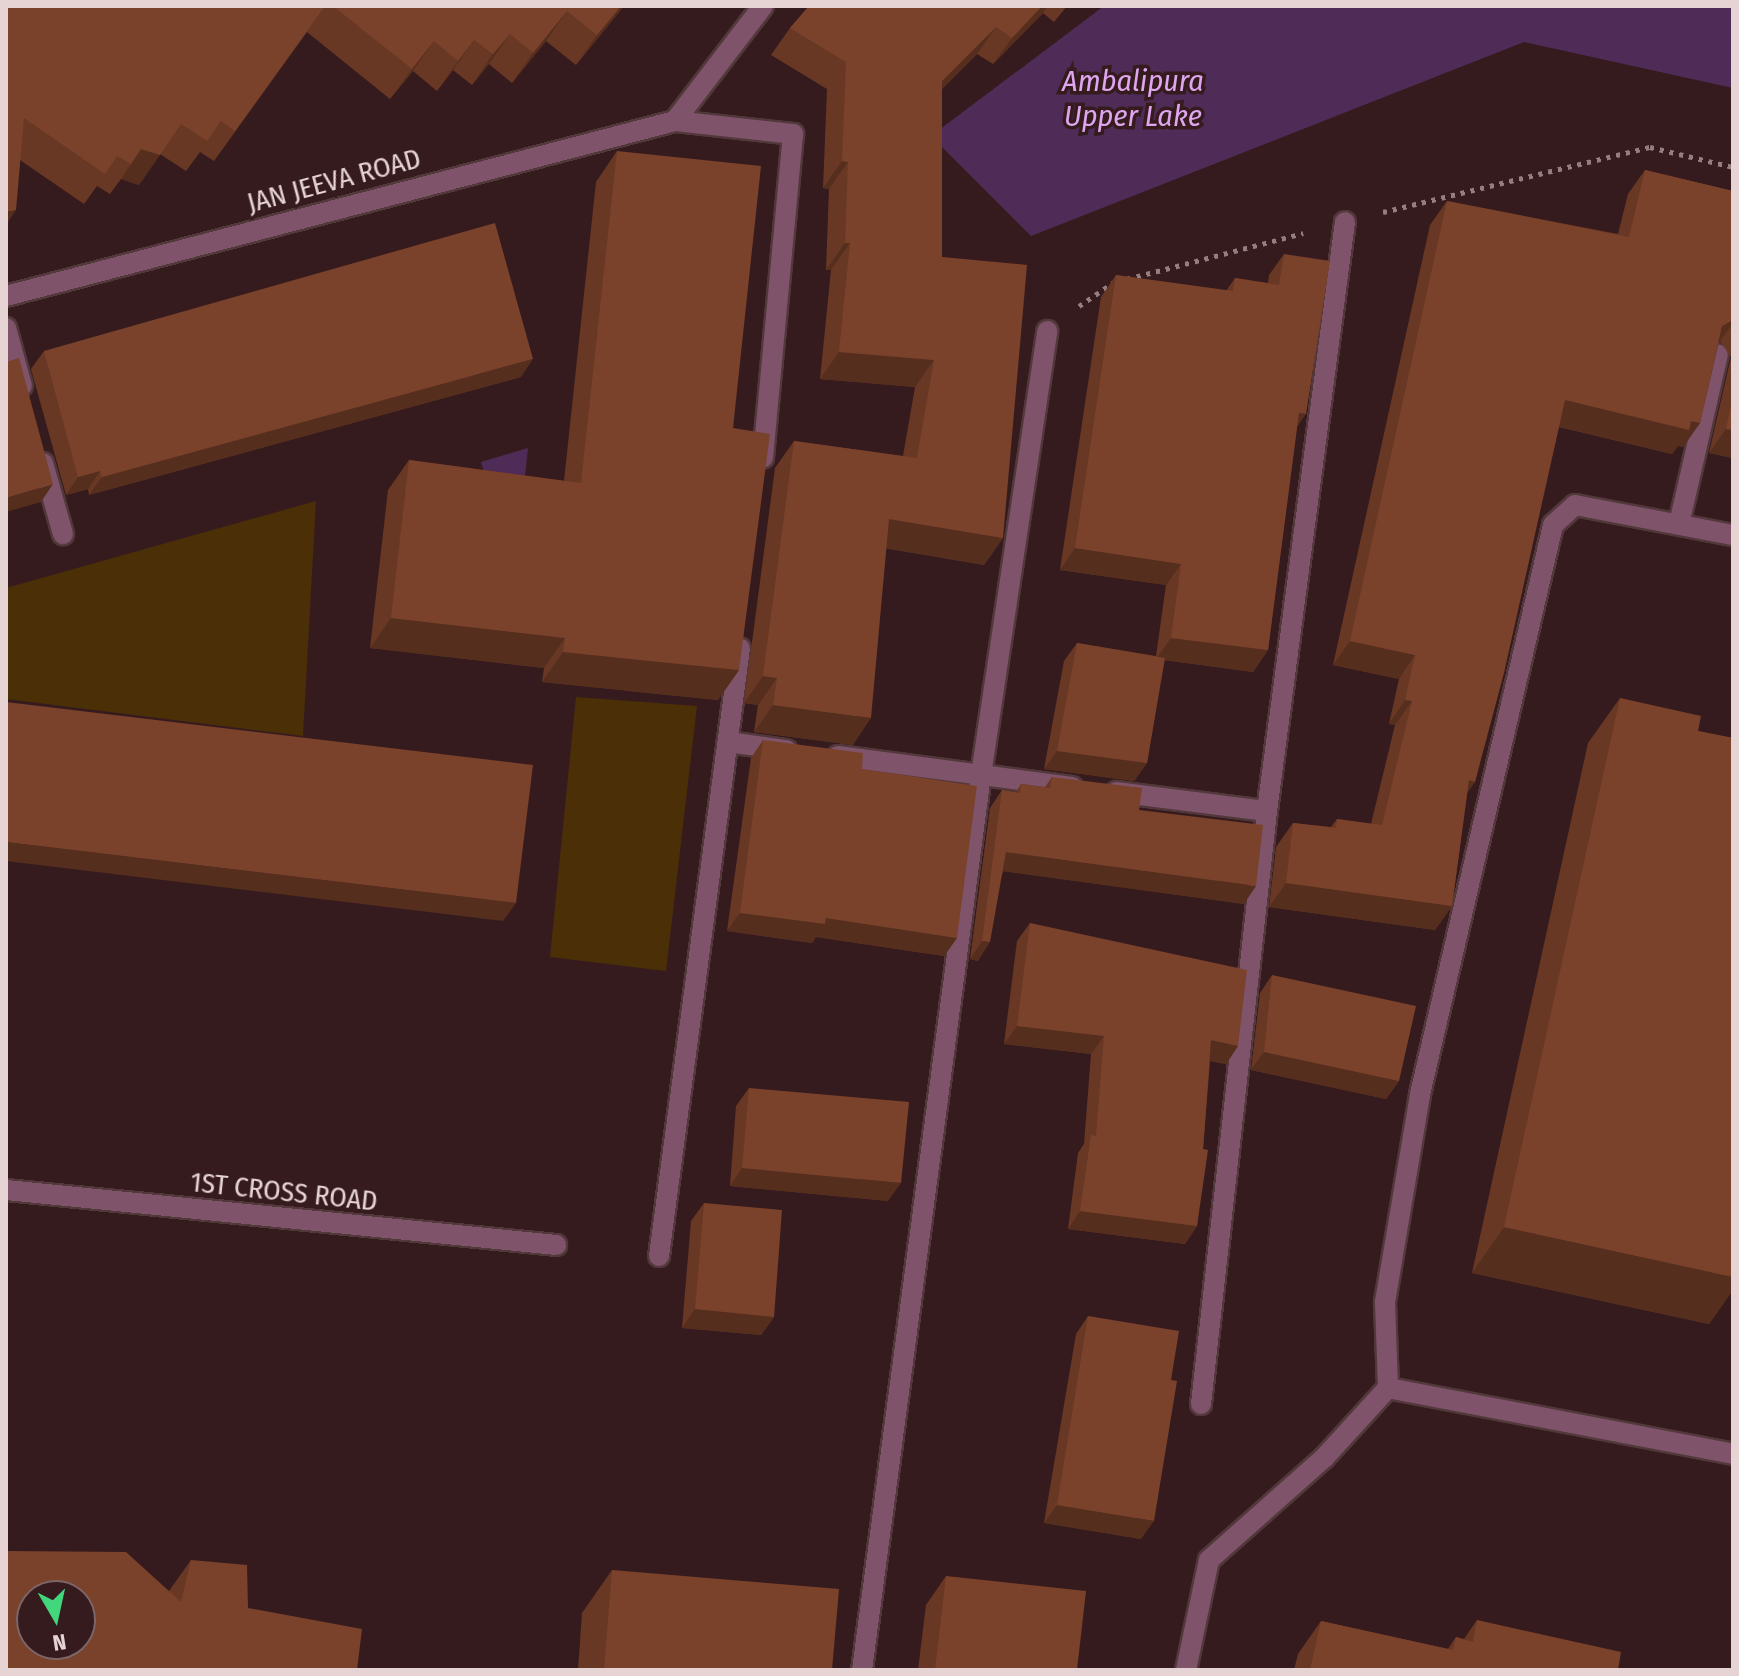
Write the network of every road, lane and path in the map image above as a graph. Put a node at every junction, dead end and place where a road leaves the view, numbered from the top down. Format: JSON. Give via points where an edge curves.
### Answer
{"nodes":[{"id":1,"x":763,"y":6,"type":"edge"},
{"id":2,"x":675,"y":121,"type":"junction"},
{"id":3,"x":1345,"y":222,"type":"dead end"},
{"id":4,"x":6,"y":296,"type":"edge"},
{"id":5,"x":6,"y":328,"type":"edge"},
{"id":6,"x":1047,"y":331,"type":"dead end"},
{"id":7,"x":1718,"y":354,"type":"edge"},
{"id":8,"x":30,"y":414,"type":"edge"},
{"id":9,"x":38,"y":444,"type":"edge"},
{"id":10,"x":760,"y":481,"type":"edge"},
{"id":11,"x":1679,"y":524,"type":"junction"},
{"id":12,"x":63,"y":534,"type":"dead end"},
{"id":13,"x":1733,"y":535,"type":"edge"},
{"id":14,"x":743,"y":619,"type":"edge"},
{"id":15,"x":728,"y":742,"type":"junction"},
{"id":16,"x":981,"y":775,"type":"junction"},
{"id":17,"x":1267,"y":811,"type":"junction"},
{"id":18,"x":6,"y":1190,"type":"edge"},
{"id":19,"x":556,"y":1245,"type":"dead end"},
{"id":20,"x":659,"y":1256,"type":"dead end"},
{"id":21,"x":1388,"y":1388,"type":"junction"},
{"id":22,"x":1201,"y":1404,"type":"dead end"},
{"id":23,"x":1733,"y":1454,"type":"edge"},
{"id":24,"x":862,"y":1670,"type":"edge"},
{"id":25,"x":1186,"y":1670,"type":"edge"}],
"edges":[{"from":1,"to":2,"type":"street"},
{"from":2,"to":4,"type":"street","name":"JAN JEEVA ROAD"},
{"from":2,"to":10,"type":"street","via":[[793,134]]},
{"from":3,"to":17,"type":"street"},
{"from":5,"to":8,"type":"street"},
{"from":6,"to":16,"type":"street"},
{"from":7,"to":11,"type":"street"},
{"from":9,"to":12,"type":"street"},
{"from":11,"to":13,"type":"street"},
{"from":11,"to":21,"type":"street","via":[[1575,505],[1553,525],[1420,1094],[1385,1302]]},
{"from":14,"to":15,"type":"street"},
{"from":15,"to":16,"type":"street"},
{"from":15,"to":20,"type":"street"},
{"from":16,"to":17,"type":"street"},
{"from":16,"to":24,"type":"street"},
{"from":17,"to":22,"type":"street"},
{"from":18,"to":19,"type":"street","name":"1ST CROSS ROAD"},
{"from":21,"to":23,"type":"street"},
{"from":21,"to":25,"type":"street","via":[[1324,1458],[1209,1560]]}]}
